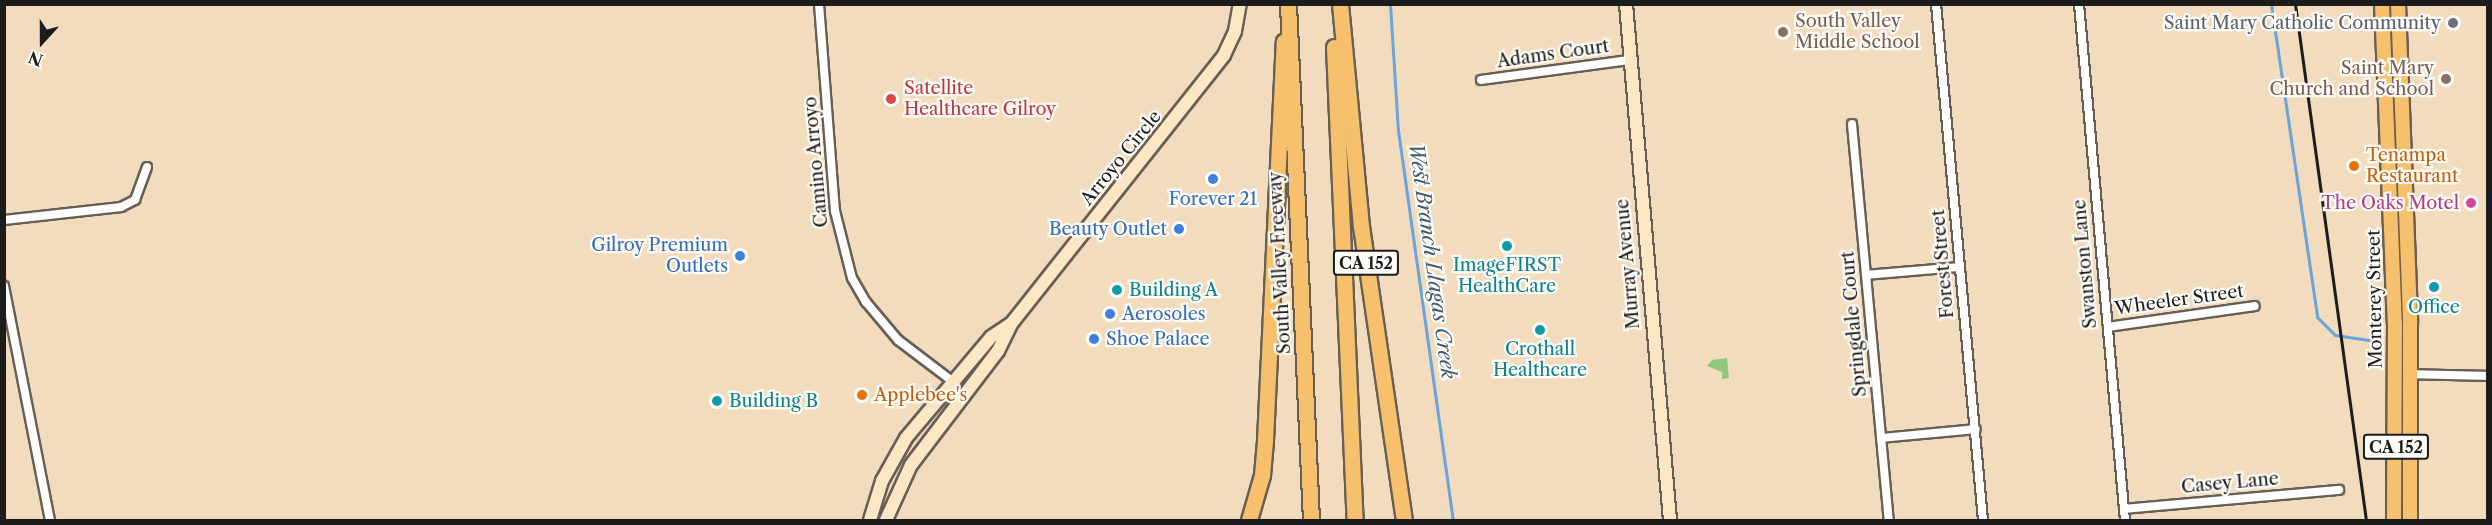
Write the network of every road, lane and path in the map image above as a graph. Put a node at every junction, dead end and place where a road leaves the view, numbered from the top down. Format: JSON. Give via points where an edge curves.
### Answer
{"nodes":[{"id":1,"x":819,"y":4,"type":"edge"},
{"id":2,"x":1240,"y":4,"type":"edge"},
{"id":3,"x":1332,"y":4,"type":"edge"},
{"id":4,"x":1340,"y":4,"type":"edge"},
{"id":5,"x":1626,"y":4,"type":"edge"},
{"id":6,"x":1936,"y":4,"type":"edge"},
{"id":7,"x":2079,"y":4,"type":"edge"},
{"id":8,"x":2382,"y":4,"type":"edge"},
{"id":9,"x":2398,"y":4,"type":"edge"},
{"id":10,"x":1289,"y":11,"type":"edge"},
{"id":11,"x":1629,"y":60,"type":"junction"},
{"id":12,"x":1481,"y":80,"type":"dead end"},
{"id":13,"x":1852,"y":124,"type":"dead end"},
{"id":14,"x":147,"y":168,"type":"dead end"},
{"id":15,"x":4,"y":220,"type":"edge"},
{"id":16,"x":1960,"y":267,"type":"junction"},
{"id":17,"x":1866,"y":274,"type":"junction"},
{"id":18,"x":4,"y":286,"type":"edge"},
{"id":19,"x":2254,"y":306,"type":"dead end"},
{"id":20,"x":1011,"y":324,"type":"junction"},
{"id":21,"x":2108,"y":327,"type":"junction"},
{"id":22,"x":2402,"y":374,"type":"junction"},
{"id":23,"x":2487,"y":376,"type":"edge"},
{"id":24,"x":952,"y":381,"type":"junction"},
{"id":25,"x":1976,"y":429,"type":"junction"},
{"id":26,"x":1881,"y":438,"type":"junction"},
{"id":27,"x":2339,"y":490,"type":"dead end"},
{"id":28,"x":2124,"y":509,"type":"junction"},
{"id":29,"x":50,"y":520,"type":"edge"},
{"id":30,"x":870,"y":520,"type":"edge"},
{"id":31,"x":886,"y":520,"type":"edge"},
{"id":32,"x":1249,"y":520,"type":"edge"},
{"id":33,"x":1311,"y":520,"type":"edge"},
{"id":34,"x":1355,"y":520,"type":"edge"},
{"id":35,"x":1404,"y":520,"type":"edge"},
{"id":36,"x":1670,"y":520,"type":"edge"},
{"id":37,"x":1888,"y":520,"type":"edge"},
{"id":38,"x":1983,"y":520,"type":"edge"},
{"id":39,"x":2125,"y":520,"type":"edge"},
{"id":40,"x":2394,"y":520,"type":"edge"},
{"id":41,"x":2410,"y":520,"type":"edge"}],
"edges":[{"from":1,"to":24,"type":"street","name":"Camino Arroyo","via":[[835,211],[852,278],[866,302],[898,340]]},
{"from":2,"to":20,"type":"street","name":"Arroyo Circle","via":[[1235,31],[1209,76]]},
{"from":3,"to":34,"type":"highway"},
{"from":4,"to":35,"type":"highway","number":"CA 152","via":[[1361,226]]},
{"from":5,"to":11,"type":"street","name":"Murray Avenue"},
{"from":6,"to":16,"type":"street","name":"Forest Street"},
{"from":7,"to":21,"type":"street","name":"Swanston Lane"},
{"from":8,"to":22,"type":"main road","name":"Monterey Street","number":"CA 152"},
{"from":9,"to":22,"type":"main road","name":"Monterey Street","number":"CA 152"},
{"from":10,"to":32,"type":"highway","via":[[1280,59],[1265,441],[1260,483]]},
{"from":10,"to":33,"type":"highway","name":"South Valley Freeway"},
{"from":11,"to":12,"type":"street","name":"Adams Court"},
{"from":11,"to":36,"type":"street","name":"Murray Avenue"},
{"from":13,"to":17,"type":"street","name":"Springdale Court"},
{"from":14,"to":15,"type":"street","via":[[135,200],[121,207]]},
{"from":16,"to":17,"type":"street"},
{"from":16,"to":25,"type":"street","name":"Forest Street"},
{"from":17,"to":26,"type":"street","name":"Springdale Court"},
{"from":18,"to":29,"type":"street"},
{"from":19,"to":21,"type":"street","name":"Wheeler Street"},
{"from":20,"to":24,"type":"street","name":"Arroyo Circle","via":[[991,337]]},
{"from":20,"to":31,"type":"street","name":"Arroyo Circle","via":[[998,351],[911,465]]},
{"from":21,"to":28,"type":"street","name":"Swanston Lane"},
{"from":22,"to":23,"type":"street"},
{"from":22,"to":40,"type":"main road","name":"Monterey Street","number":"CA 152"},
{"from":22,"to":41,"type":"main road","name":"Monterey Street","number":"CA 152"},
{"from":24,"to":30,"type":"street","name":"Arroyo Circle","via":[[906,438],[882,481]]},
{"from":25,"to":26,"type":"street"},
{"from":25,"to":38,"type":"street","name":"Forest Street"},
{"from":26,"to":37,"type":"street","name":"Springdale Court"},
{"from":27,"to":28,"type":"street","name":"Casey Lane"},
{"from":28,"to":39,"type":"street","name":"Swanston Lane"}]}
